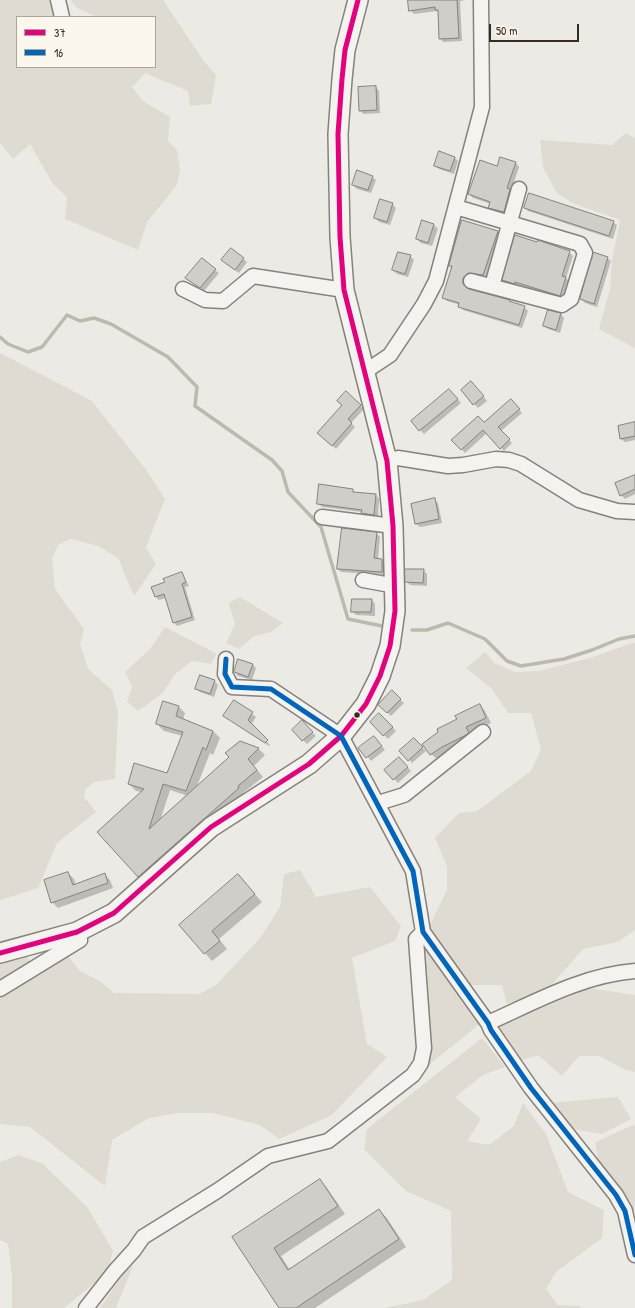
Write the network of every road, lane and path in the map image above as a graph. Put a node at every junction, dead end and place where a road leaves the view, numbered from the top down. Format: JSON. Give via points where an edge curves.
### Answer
{"nodes":[{"id":1,"x":58,"y":0,"type":"edge"},
{"id":2,"x":358,"y":0,"type":"edge"},
{"id":3,"x":481,"y":0,"type":"edge"},
{"id":4,"x":62,"y":16,"type":"edge"},
{"id":5,"x":519,"y":189,"type":"dead end"},
{"id":6,"x":456,"y":207,"type":"junction"},
{"id":7,"x":509,"y":223,"type":"junction"},
{"id":8,"x":471,"y":281,"type":"dead end"},
{"id":9,"x":492,"y":286,"type":"junction"},
{"id":10,"x":183,"y":289,"type":"dead end"},
{"id":11,"x":344,"y":290,"type":"junction"},
{"id":12,"x":366,"y":371,"type":"junction"},
{"id":13,"x":387,"y":461,"type":"junction"},
{"id":14,"x":635,"y":512,"type":"edge"},
{"id":15,"x":322,"y":517,"type":"dead end"},
{"id":16,"x":393,"y":526,"type":"junction"},
{"id":17,"x":363,"y":580,"type":"dead end"},
{"id":18,"x":396,"y":586,"type":"junction"},
{"id":19,"x":226,"y":659,"type":"dead end"},
{"id":20,"x":483,"y":732,"type":"dead end"},
{"id":21,"x":341,"y":736,"type":"junction"},
{"id":22,"x":378,"y":804,"type":"junction"},
{"id":23,"x":76,"y":932,"type":"junction"},
{"id":24,"x":423,"y":932,"type":"junction"},
{"id":25,"x":0,"y":953,"type":"edge"},
{"id":26,"x":635,"y":971,"type":"edge"},
{"id":27,"x":0,"y":989,"type":"edge"},
{"id":28,"x":488,"y":1023,"type":"junction"},
{"id":29,"x":635,"y":1255,"type":"edge"},
{"id":30,"x":86,"y":1308,"type":"edge"}],
"edges":[{"from":1,"to":4,"type":"street"},
{"from":2,"to":11,"type":"street","via":[[345,50],[338,134]]},
{"from":3,"to":6,"type":"street","via":[[482,107]]},
{"from":5,"to":7,"type":"street"},
{"from":6,"to":7,"type":"street"},
{"from":6,"to":12,"type":"street","via":[[436,281],[424,304],[390,355]]},
{"from":7,"to":9,"type":"street"},
{"from":7,"to":9,"type":"street","via":[[580,244],[585,253],[571,299],[562,305]]},
{"from":8,"to":9,"type":"street"},
{"from":10,"to":11,"type":"street","via":[[205,300],[223,300],[253,276]]},
{"from":11,"to":12,"type":"street"},
{"from":12,"to":13,"type":"street"},
{"from":13,"to":14,"type":"street","via":[[398,458],[463,466],[496,459],[509,460],[521,464],[579,500],[617,511]]},
{"from":13,"to":16,"type":"street"},
{"from":15,"to":16,"type":"street"},
{"from":16,"to":18,"type":"street"},
{"from":17,"to":18,"type":"street"},
{"from":18,"to":21,"type":"street","via":[[390,646],[380,676],[366,704]]},
{"from":19,"to":21,"type":"street","via":[[225,674],[232,687],[272,689]]},
{"from":20,"to":22,"type":"street","via":[[404,795]]},
{"from":21,"to":22,"type":"street"},
{"from":21,"to":23,"type":"street","via":[[309,764],[211,827],[114,914]]},
{"from":22,"to":24,"type":"street","via":[[413,872]]},
{"from":23,"to":25,"type":"street"},
{"from":23,"to":27,"type":"street","via":[[80,940]]},
{"from":24,"to":28,"type":"street"},
{"from":24,"to":30,"type":"street","via":[[416,939],[424,1048],[421,1063],[413,1075],[328,1141],[268,1156],[143,1237]]},
{"from":26,"to":28,"type":"street","via":[[613,973],[574,984]]},
{"from":28,"to":29,"type":"street","via":[[531,1088],[616,1194],[625,1211]]}]}
